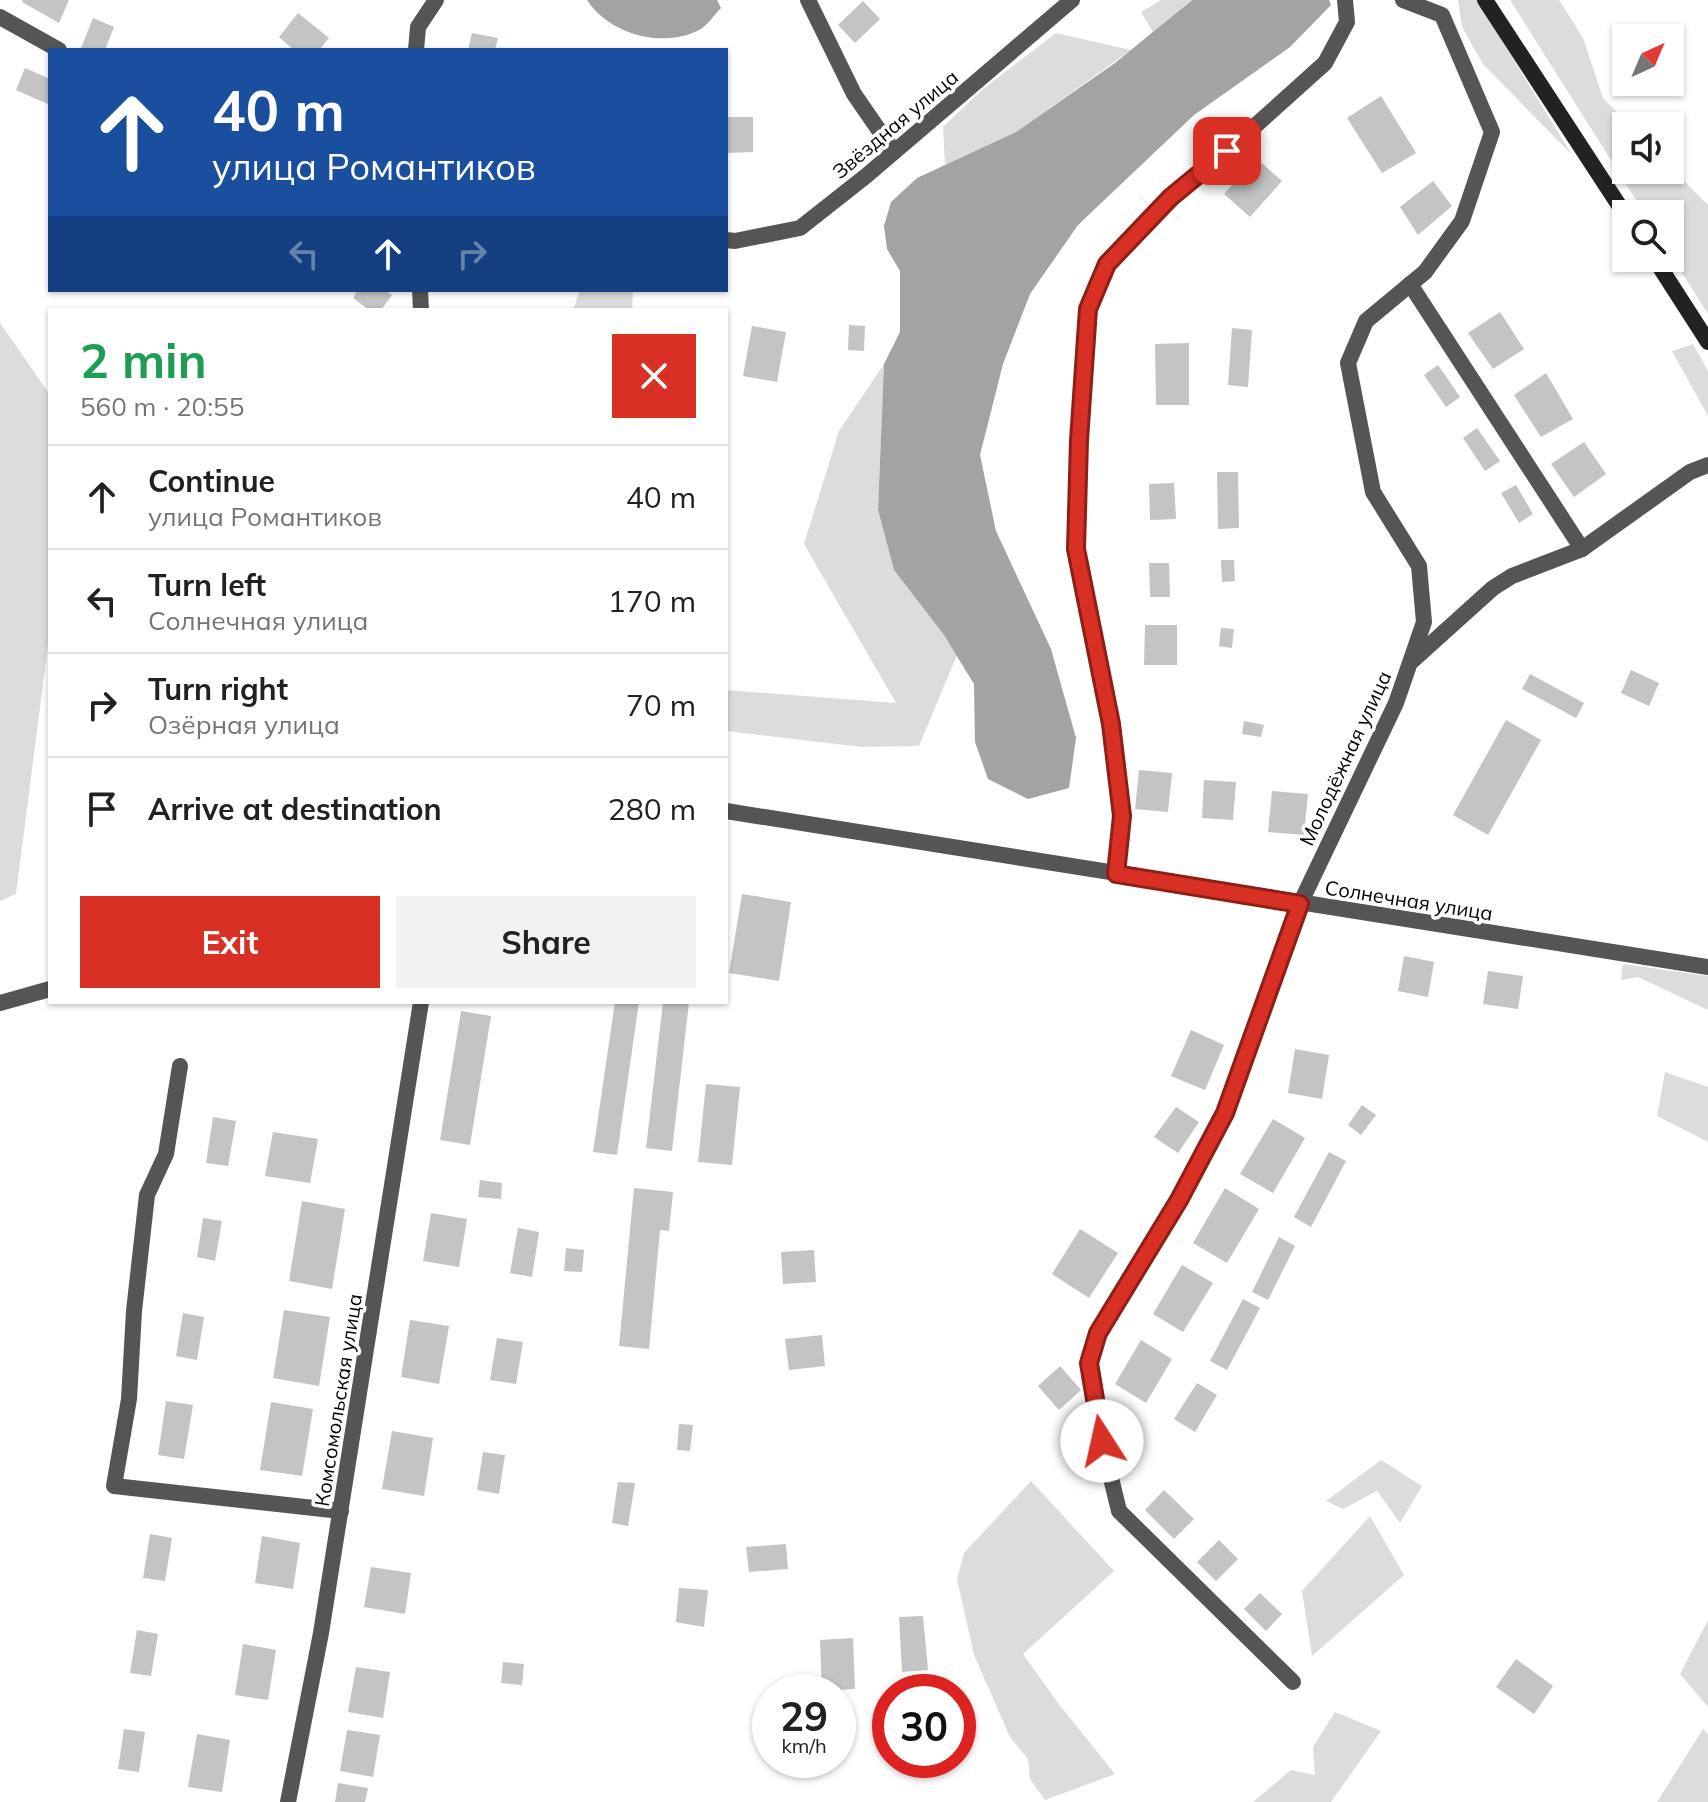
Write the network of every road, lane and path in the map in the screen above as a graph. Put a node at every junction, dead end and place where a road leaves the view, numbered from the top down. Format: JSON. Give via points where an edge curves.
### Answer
{"nodes":[{"id":1,"x":436,"y":0,"type":"edge"},
{"id":2,"x":808,"y":0,"type":"edge"},
{"id":3,"x":1072,"y":0,"type":"edge"},
{"id":4,"x":1345,"y":0,"type":"edge"},
{"id":5,"x":1403,"y":0,"type":"edge"},
{"id":6,"x":1485,"y":0,"type":"edge"},
{"id":7,"x":0,"y":17,"type":"edge"},
{"id":8,"x":55,"y":48,"type":"edge"},
{"id":9,"x":416,"y":48,"type":"edge"},
{"id":10,"x":894,"y":152,"type":"junction"},
{"id":11,"x":1616,"y":200,"type":"edge"},
{"id":12,"x":728,"y":240,"type":"edge"},
{"id":13,"x":1663,"y":272,"type":"edge"},
{"id":14,"x":1410,"y":284,"type":"junction"},
{"id":15,"x":1708,"y":342,"type":"edge"},
{"id":16,"x":1708,"y":465,"type":"edge"},
{"id":17,"x":1582,"y":549,"type":"junction"},
{"id":18,"x":1410,"y":663,"type":"junction"},
{"id":19,"x":728,"y":811,"type":"edge"},
{"id":20,"x":1116,"y":874,"type":"junction"},
{"id":21,"x":1300,"y":904,"type":"junction"},
{"id":22,"x":1708,"y":967,"type":"edge"},
{"id":23,"x":48,"y":990,"type":"edge"},
{"id":24,"x":0,"y":1003,"type":"edge"},
{"id":25,"x":421,"y":1004,"type":"edge"},
{"id":26,"x":180,"y":1066,"type":"dead end"},
{"id":27,"x":341,"y":1511,"type":"junction"},
{"id":28,"x":1293,"y":1682,"type":"dead end"},
{"id":29,"x":288,"y":1802,"type":"edge"}],
"edges":[{"from":1,"to":9,"type":"street","via":[[418,27]]},
{"from":2,"to":10,"type":"street","via":[[854,94]]},
{"from":3,"to":10,"type":"street","name":"Звёздная улица"},
{"from":4,"to":20,"type":"street","via":[[1347,22],[1325,63],[1171,197],[1107,264],[1088,309],[1076,549],[1111,724],[1122,816]]},
{"from":5,"to":14,"type":"street","name":"Молодёжная улица","via":[[1442,15],[1492,132],[1462,221]]},
{"from":6,"to":11,"type":"main road"},
{"from":7,"to":8,"type":"street"},
{"from":10,"to":12,"type":"street","name":"Звёздная улица","via":[[800,228]]},
{"from":13,"to":15,"type":"main road"},
{"from":14,"to":17,"type":"street"},
{"from":14,"to":18,"type":"street","name":"Молодёжная улица","via":[[1366,321],[1348,363],[1373,492],[1419,566],[1424,622]]},
{"from":16,"to":17,"type":"street","via":[[1690,472]]},
{"from":17,"to":18,"type":"street","via":[[1493,588]]},
{"from":18,"to":21,"type":"street","name":"Молодёжная улица"},
{"from":19,"to":20,"type":"street","name":"Солнечная улица"},
{"from":20,"to":21,"type":"street","name":"Солнечная улица"},
{"from":21,"to":22,"type":"street","name":"Солнечная улица"},
{"from":21,"to":28,"type":"street","name":"Молодёжная улица","via":[[1225,1113],[1098,1333],[1089,1363],[1119,1511]]},
{"from":23,"to":24,"type":"street"},
{"from":25,"to":27,"type":"street","name":"Комсомольская улица"},
{"from":26,"to":27,"type":"street","via":[[166,1154],[147,1195],[129,1399],[114,1486]]},
{"from":27,"to":29,"type":"street","name":"Комсомольская улица"}]}
